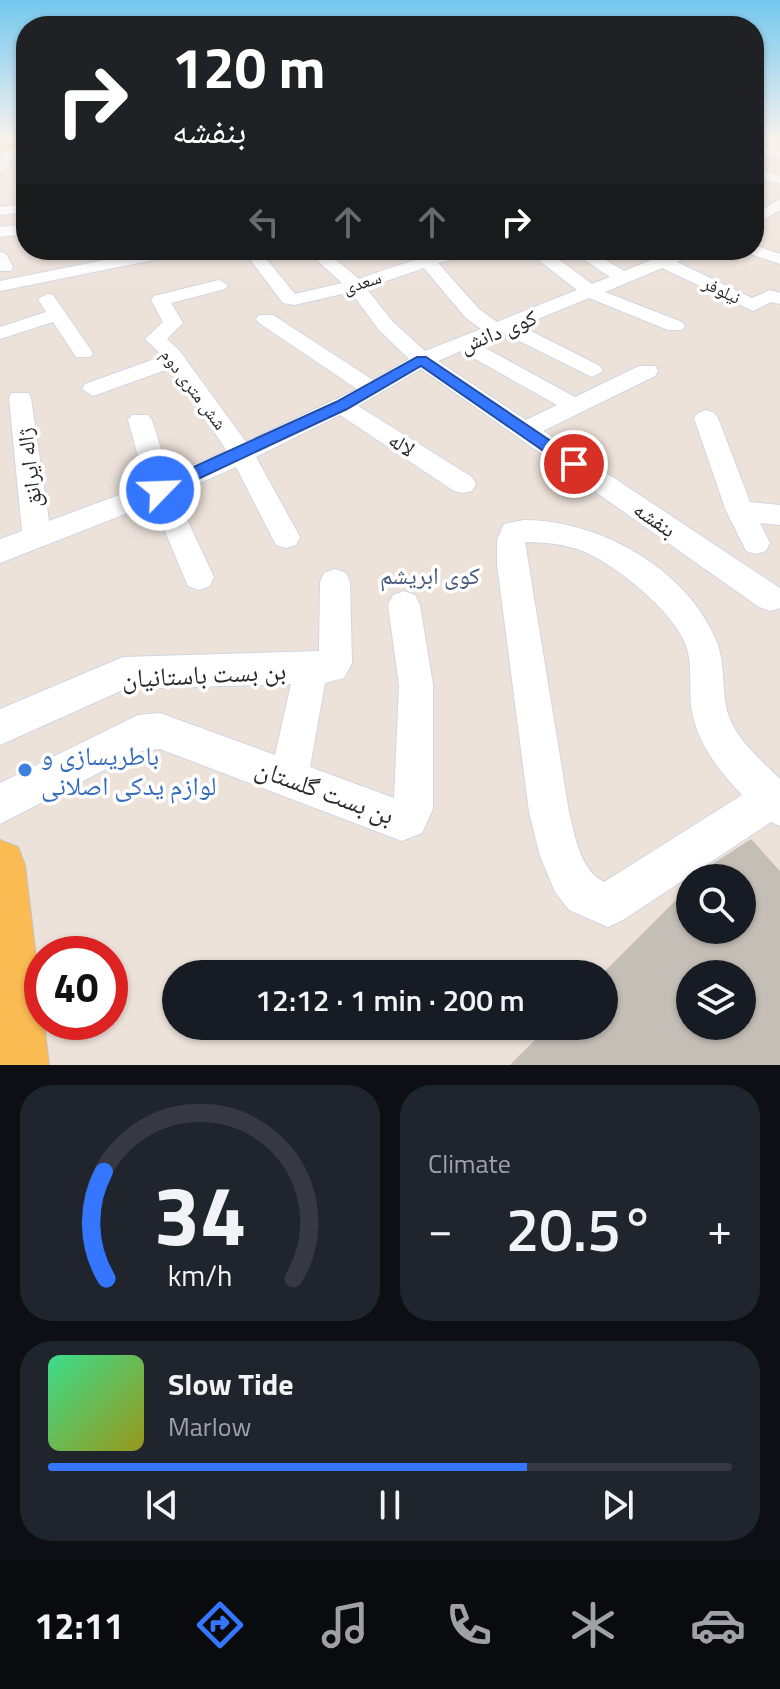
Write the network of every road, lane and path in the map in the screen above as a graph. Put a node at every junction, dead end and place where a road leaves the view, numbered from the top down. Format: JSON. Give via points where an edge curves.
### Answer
{"nodes":[{"id":1,"x":129,"y":260,"type":"edge"},
{"id":2,"x":259,"y":260,"type":"edge"},
{"id":3,"x":326,"y":260,"type":"edge"},
{"id":4,"x":431,"y":260,"type":"edge"},
{"id":5,"x":549,"y":260,"type":"edge"},
{"id":6,"x":594,"y":260,"type":"edge"},
{"id":7,"x":663,"y":260,"type":"edge"},
{"id":8,"x":684,"y":260,"type":"edge"},
{"id":9,"x":427,"y":261,"type":"junction"},
{"id":10,"x":625,"y":279,"type":"junction"},
{"id":11,"x":219,"y":285,"type":"dead end"},
{"id":12,"x":355,"y":285,"type":"junction"},
{"id":13,"x":0,"y":286,"type":"edge"},
{"id":14,"x":592,"y":293,"type":"junction"},
{"id":15,"x":780,"y":299,"type":"edge"},
{"id":16,"x":266,"y":319,"type":"dead end"},
{"id":17,"x":675,"y":326,"type":"dead end"},
{"id":18,"x":502,"y":329,"type":"junction"},
{"id":19,"x":0,"y":333,"type":"edge"},
{"id":20,"x":464,"y":345,"type":"junction"},
{"id":21,"x":83,"y":353,"type":"dead end"},
{"id":22,"x":175,"y":359,"type":"junction"},
{"id":23,"x":422,"y":360,"type":"junction"},
{"id":24,"x":592,"y":371,"type":"dead end"},
{"id":25,"x":647,"y":371,"type":"dead end"},
{"id":26,"x":93,"y":389,"type":"dead end"},
{"id":27,"x":372,"y":389,"type":"junction"},
{"id":28,"x":20,"y":398,"type":"dead end"},
{"id":29,"x":341,"y":405,"type":"junction"},
{"id":30,"x":575,"y":406,"type":"junction"},
{"id":31,"x":706,"y":418,"type":"dead end"},
{"id":32,"x":140,"y":420,"type":"dead end"},
{"id":33,"x":524,"y":430,"type":"junction"},
{"id":34,"x":242,"y":454,"type":"junction"},
{"id":35,"x":463,"y":484,"type":"dead end"},
{"id":36,"x":160,"y":490,"type":"junction"},
{"id":37,"x":740,"y":511,"type":"junction"},
{"id":38,"x":780,"y":515,"type":"edge"},
{"id":39,"x":37,"y":537,"type":"junction"},
{"id":40,"x":286,"y":537,"type":"dead end"},
{"id":41,"x":756,"y":543,"type":"dead end"},
{"id":42,"x":0,"y":551,"type":"edge"},
{"id":43,"x":199,"y":577,"type":"dead end"},
{"id":44,"x":335,"y":582,"type":"dead end"},
{"id":45,"x":770,"y":598,"type":"dead end"},
{"id":46,"x":404,"y":605,"type":"dead end"},
{"id":47,"x":311,"y":669,"type":"junction"},
{"id":48,"x":0,"y":727,"type":"edge"},
{"id":49,"x":289,"y":778,"type":"junction"},
{"id":50,"x":776,"y":802,"type":"edge"},
{"id":51,"x":0,"y":804,"type":"edge"},
{"id":52,"x":0,"y":865,"type":"edge"},
{"id":53,"x":5,"y":978,"type":"edge"},
{"id":54,"x":18,"y":1065,"type":"edge"}],
"edges":[{"from":1,"to":13,"type":"street"},
{"from":2,"to":12,"type":"street","name":"سعدی","via":[[289,299]]},
{"from":3,"to":12,"type":"street","name":"بنفشه"},
{"from":4,"to":9,"type":"street","name":"سعدی"},
{"from":5,"to":14,"type":"street"},
{"from":6,"to":10,"type":"street"},
{"from":7,"to":10,"type":"street","name":"کوی دانش"},
{"from":8,"to":15,"type":"street","name":"نیلوفر","via":[[753,305],[770,295]]},
{"from":9,"to":12,"type":"street","name":"سعدی"},
{"from":9,"to":18,"type":"street","via":[[472,313]]},
{"from":10,"to":14,"type":"street","name":"کوی دانش"},
{"from":11,"to":22,"type":"street","name":"شش متری دوم","via":[[160,300],[173,323],[155,339]]},
{"from":12,"to":23,"type":"street","name":"بنفشه","via":[[386,326]]},
{"from":14,"to":17,"type":"street"},
{"from":14,"to":18,"type":"street","name":"کوی دانش"},
{"from":16,"to":27,"type":"street"},
{"from":18,"to":20,"type":"street","name":"کوی دانش"},
{"from":18,"to":24,"type":"street"},
{"from":19,"to":21,"type":"street","via":[[52,307]]},
{"from":20,"to":23,"type":"street","name":"کوی دانش"},
{"from":20,"to":30,"type":"street"},
{"from":22,"to":26,"type":"street"},
{"from":22,"to":34,"type":"street","name":"شش متری دوم"},
{"from":23,"to":27,"type":"street","name":"کوی دانش"},
{"from":23,"to":33,"type":"street","name":"بنفشه"},
{"from":25,"to":30,"type":"street"},
{"from":27,"to":29,"type":"street","name":"کوی دانش"},
{"from":28,"to":39,"type":"street","name":"ژاله ایرانق"},
{"from":29,"to":34,"type":"street","name":"کوی دانش"},
{"from":29,"to":35,"type":"street","name":"لاله"},
{"from":30,"to":33,"type":"street"},
{"from":31,"to":37,"type":"street"},
{"from":32,"to":36,"type":"street"},
{"from":33,"to":45,"type":"street","name":"بنفشه"},
{"from":34,"to":36,"type":"street","name":"کوی دانش"},
{"from":34,"to":40,"type":"street","name":"شش متری دوم"},
{"from":36,"to":39,"type":"street","name":"کوی دانش"},
{"from":36,"to":43,"type":"street"},
{"from":37,"to":38,"type":"street"},
{"from":37,"to":41,"type":"street"},
{"from":39,"to":42,"type":"street","name":"کوی دانش"},
{"from":44,"to":47,"type":"street","name":"بن بست باستانیان","via":[[335,663]]},
{"from":46,"to":49,"type":"street","name":"بن بست گلستان","via":[[416,685],[413,809],[408,819]]},
{"from":47,"to":48,"type":"street","name":"بن بست باستانیان","via":[[123,673]]},
{"from":47,"to":49,"type":"street"},
{"from":49,"to":51,"type":"street","name":"بن بست گلستان","via":[[148,731]]},
{"from":50,"to":50,"type":"street","via":[[753,782],[714,726],[701,641],[665,595],[597,545],[553,534],[514,532],[512,564],[549,812],[557,847],[585,896],[608,905]]},
{"from":52,"to":53,"type":"main road"},
{"from":53,"to":54,"type":"main road"}]}
